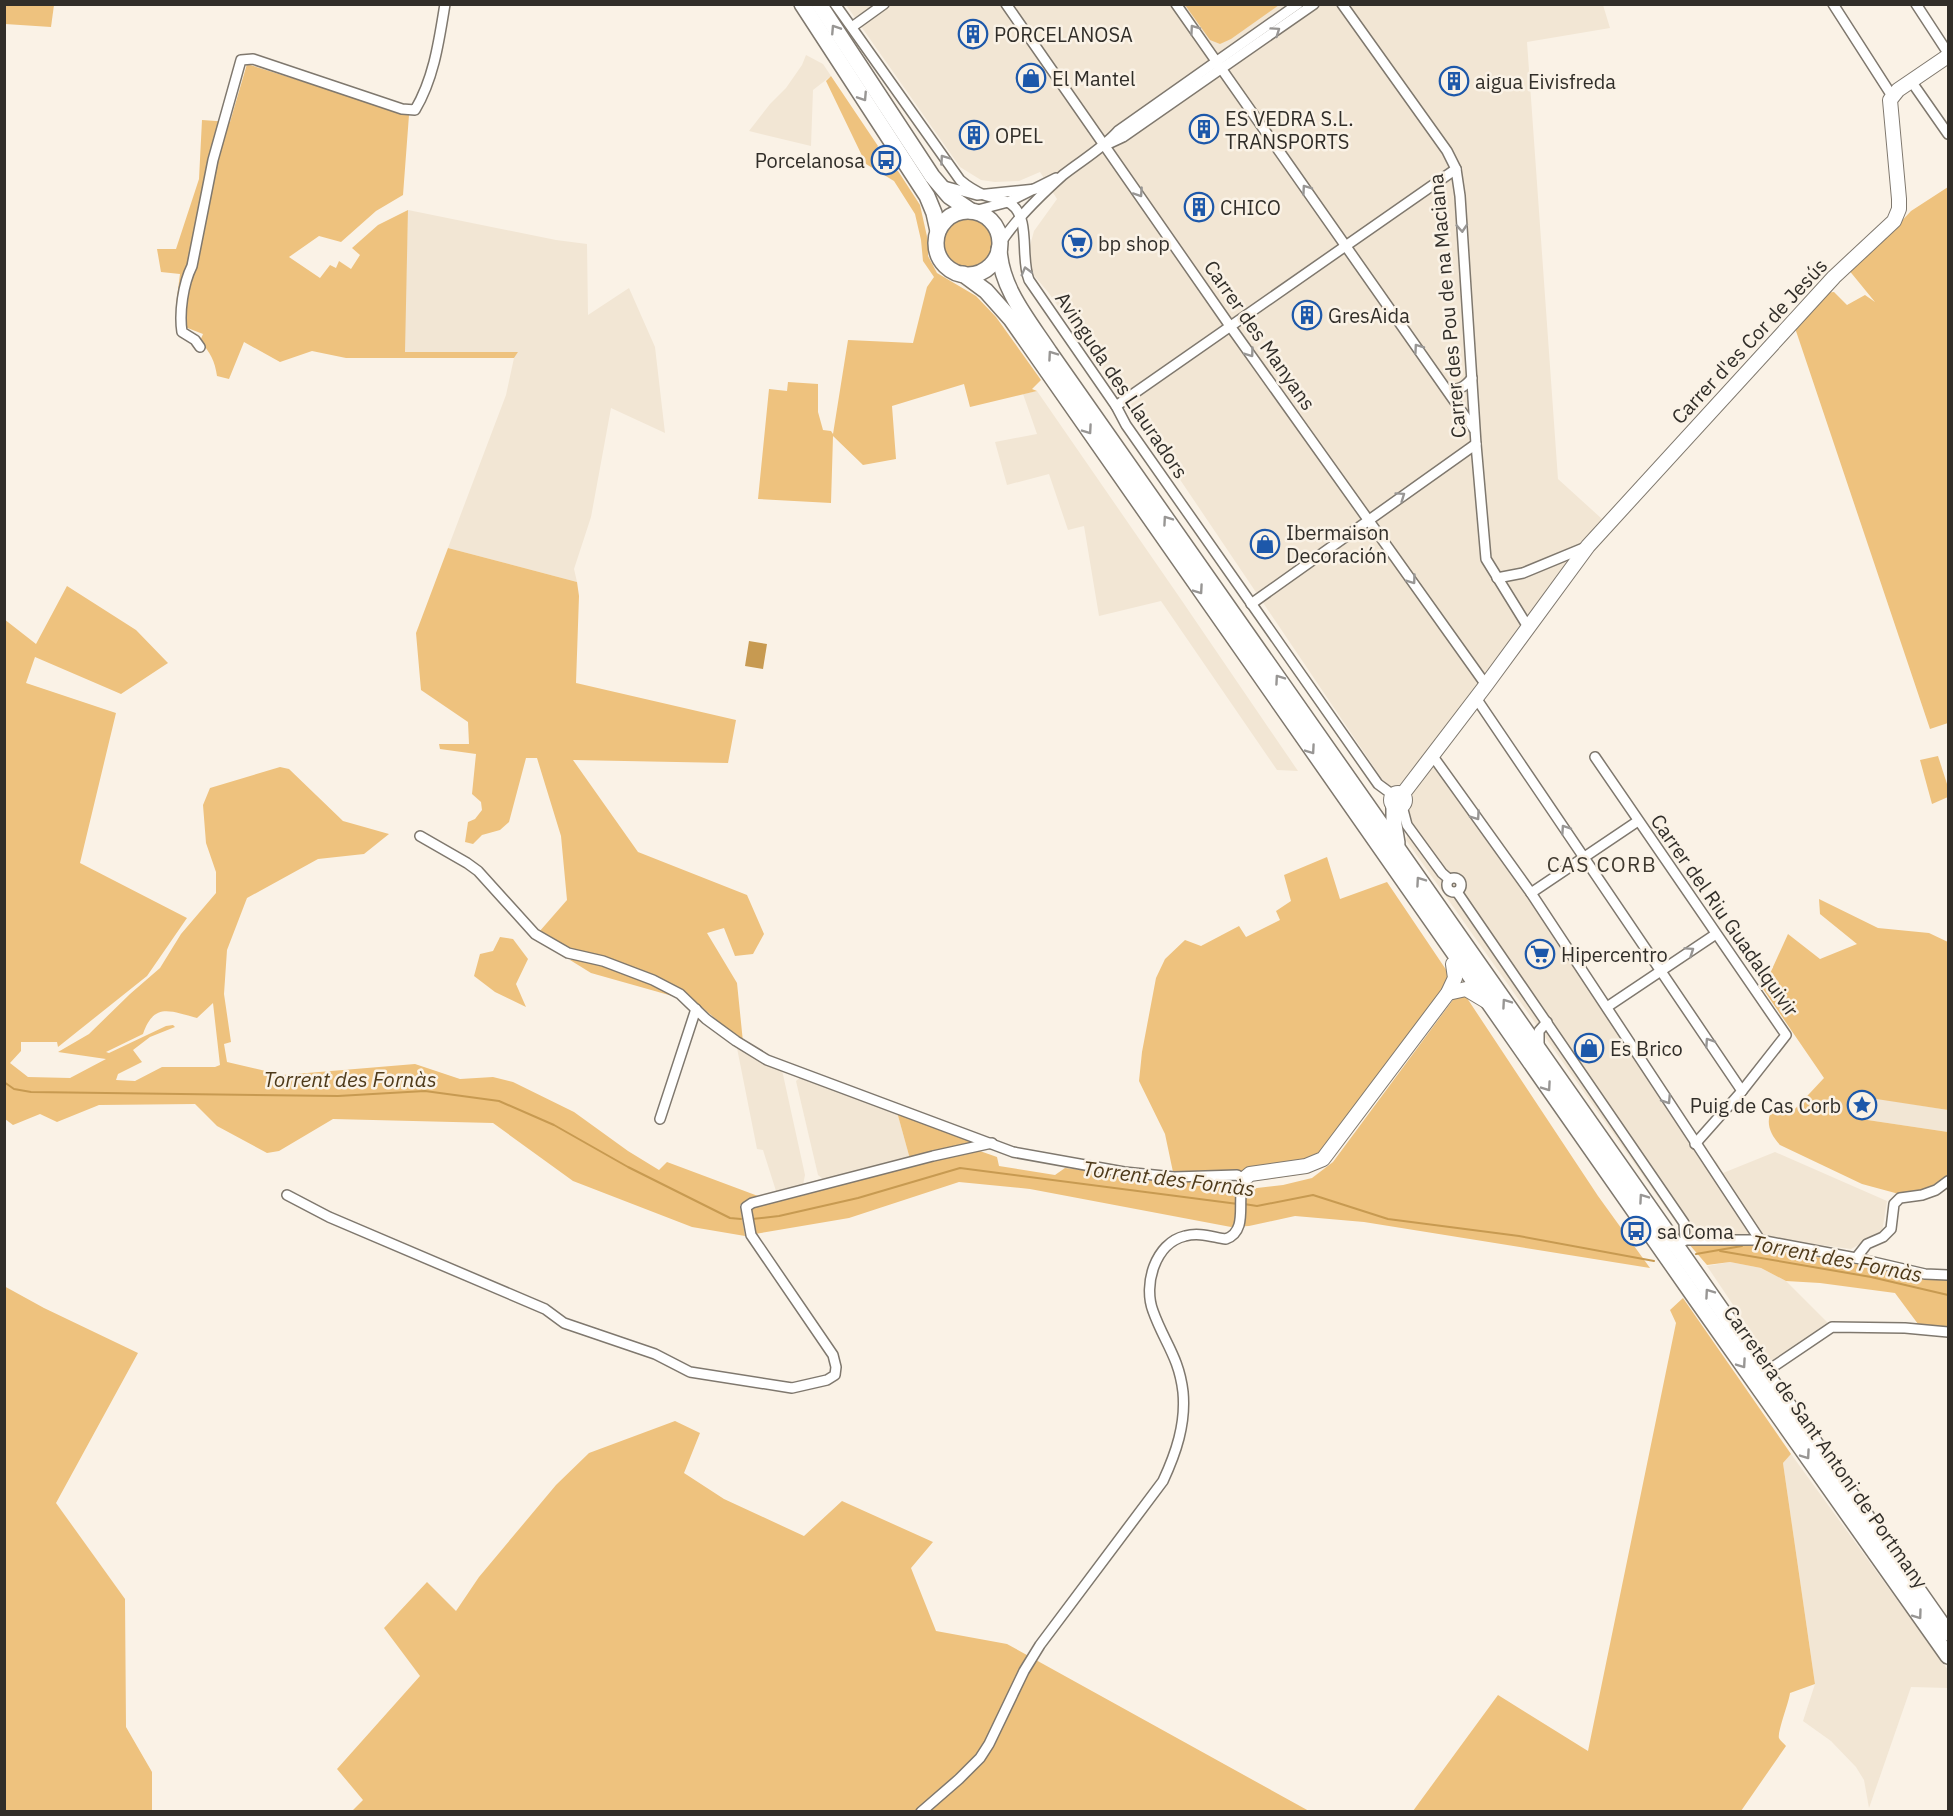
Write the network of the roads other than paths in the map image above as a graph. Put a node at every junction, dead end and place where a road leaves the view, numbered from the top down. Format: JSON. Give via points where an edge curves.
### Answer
{"nodes":[{"id":1,"x":445,"y":4,"type":"edge"},
{"id":2,"x":802,"y":4,"type":"edge"},
{"id":3,"x":819,"y":4,"type":"edge"},
{"id":4,"x":835,"y":4,"type":"edge"},
{"id":5,"x":884,"y":4,"type":"edge"},
{"id":6,"x":1006,"y":4,"type":"edge"},
{"id":7,"x":1176,"y":4,"type":"edge"},
{"id":8,"x":1298,"y":4,"type":"edge"},
{"id":9,"x":1314,"y":4,"type":"edge"},
{"id":10,"x":1342,"y":4,"type":"edge"},
{"id":11,"x":1833,"y":4,"type":"edge"},
{"id":12,"x":1916,"y":4,"type":"edge"},
{"id":13,"x":852,"y":27,"type":"junction"},
{"id":14,"x":1948,"y":54,"type":"edge"},
{"id":15,"x":1219,"y":65,"type":"junction"},
{"id":16,"x":1911,"y":81,"type":"junction"},
{"id":17,"x":1892,"y":96,"type":"junction"},
{"id":18,"x":1948,"y":134,"type":"edge"},
{"id":19,"x":1106,"y":144,"type":"junction"},
{"id":20,"x":1456,"y":169,"type":"junction"},
{"id":21,"x":1064,"y":175,"type":"junction"},
{"id":22,"x":938,"y":184,"type":"junction"},
{"id":23,"x":1036,"y":189,"type":"junction"},
{"id":24,"x":984,"y":195,"type":"junction"},
{"id":25,"x":1008,"y":202,"type":"junction"},
{"id":26,"x":973,"y":211,"type":"junction"},
{"id":27,"x":1021,"y":218,"type":"junction"},
{"id":28,"x":938,"y":231,"type":"junction"},
{"id":29,"x":999,"y":246,"type":"junction"},
{"id":30,"x":1347,"y":247,"type":"junction"},
{"id":31,"x":963,"y":274,"type":"junction"},
{"id":32,"x":1230,"y":326,"type":"junction"},
{"id":33,"x":200,"y":347,"type":"dead end"},
{"id":34,"x":1472,"y":378,"type":"junction"},
{"id":35,"x":1448,"y":390,"type":"junction"},
{"id":36,"x":1116,"y":406,"type":"junction"},
{"id":37,"x":1118,"y":431,"type":"junction"},
{"id":38,"x":1475,"y":431,"type":"junction"},
{"id":39,"x":1476,"y":444,"type":"junction"},
{"id":40,"x":1369,"y":519,"type":"junction"},
{"id":41,"x":1588,"y":546,"type":"junction"},
{"id":42,"x":1497,"y":578,"type":"junction"},
{"id":43,"x":1251,"y":603,"type":"junction"},
{"id":44,"x":1528,"y":627,"type":"junction"},
{"id":45,"x":1486,"y":685,"type":"junction"},
{"id":46,"x":1476,"y":698,"type":"junction"},
{"id":47,"x":1432,"y":755,"type":"junction"},
{"id":48,"x":1595,"y":757,"type":"dead end"},
{"id":49,"x":1361,"y":796,"type":"junction"},
{"id":50,"x":1396,"y":800,"type":"junction"},
{"id":51,"x":1638,"y":821,"type":"junction"},
{"id":52,"x":420,"y":836,"type":"dead end"},
{"id":53,"x":1398,"y":849,"type":"junction"},
{"id":54,"x":1584,"y":857,"type":"junction"},
{"id":55,"x":1530,"y":893,"type":"junction"},
{"id":56,"x":1419,"y":904,"type":"junction"},
{"id":57,"x":1716,"y":934,"type":"junction"},
{"id":58,"x":1453,"y":964,"type":"joint"},
{"id":59,"x":1662,"y":970,"type":"junction"},
{"id":60,"x":1448,"y":993,"type":"junction"},
{"id":61,"x":1489,"y":1003,"type":"junction"},
{"id":62,"x":1607,"y":1007,"type":"junction"},
{"id":63,"x":696,"y":1010,"type":"junction"},
{"id":64,"x":1547,"y":1022,"type":"junction"},
{"id":65,"x":1540,"y":1051,"type":"junction"},
{"id":66,"x":1742,"y":1091,"type":"junction"},
{"id":67,"x":660,"y":1119,"type":"dead end"},
{"id":68,"x":992,"y":1143,"type":"junction"},
{"id":69,"x":1695,"y":1144,"type":"junction"},
{"id":70,"x":1948,"y":1181,"type":"edge"},
{"id":71,"x":1243,"y":1184,"type":"junction"},
{"id":72,"x":287,"y":1195,"type":"dead end"},
{"id":73,"x":1760,"y":1240,"type":"junction"},
{"id":74,"x":1681,"y":1243,"type":"junction"},
{"id":75,"x":1856,"y":1257,"type":"junction"},
{"id":76,"x":1948,"y":1275,"type":"edge"},
{"id":77,"x":1948,"y":1332,"type":"edge"},
{"id":78,"x":1764,"y":1372,"type":"junction"},
{"id":79,"x":1948,"y":1633,"type":"edge"},
{"id":80,"x":1948,"y":1656,"type":"edge"},
{"id":81,"x":921,"y":1812,"type":"edge"}],
"edges":[{"from":1,"to":33,"type":"street","via":[[438,52],[415,110],[402,110],[253,59],[241,60],[213,160],[180,321],[182,332]]},
{"from":2,"to":28,"type":"main road","one_way":true,"via":[[927,196]]},
{"from":22,"to":3,"type":"main road","one_way":true},
{"from":4,"to":13,"type":"street"},
{"from":5,"to":13,"type":"street"},
{"from":6,"to":19,"type":"street","name":"Carrer des Manyans"},
{"from":15,"to":7,"type":"street","one_way":true},
{"from":8,"to":15,"type":"street"},
{"from":15,"to":9,"type":"street","one_way":true},
{"from":10,"to":20,"type":"street","name":"Carrer des Pou de na Maciana"},
{"from":11,"to":17,"type":"street"},
{"from":12,"to":14,"type":"street"},
{"from":24,"to":13,"type":"street","one_way":true,"via":[[953,173]]},
{"from":14,"to":16,"type":"street"},
{"from":15,"to":19,"type":"street","via":[[1124,137]]},
{"from":30,"to":15,"type":"street","one_way":true},
{"from":16,"to":17,"type":"street"},
{"from":16,"to":18,"type":"street"},
{"from":17,"to":41,"type":"street","name":"Carrer d'es Cor de Jesús","via":[[1899,199],[1894,221],[1834,277]]},
{"from":19,"to":21,"type":"street"},
{"from":19,"to":32,"type":"street","name":"Carrer des Manyans","one_way":true},
{"from":20,"to":30,"type":"street"},
{"from":20,"to":34,"type":"street","name":"Carrer des Pou de na Maciana","one_way":true},
{"from":21,"to":23,"type":"street"},
{"from":21,"to":27,"type":"street"},
{"from":22,"to":24,"type":"street"},
{"from":22,"to":26,"type":"main road"},
{"from":23,"to":24,"type":"street"},
{"from":23,"to":25,"type":"street"},
{"from":24,"to":25,"type":"street"},
{"from":25,"to":26,"type":"street"},
{"from":25,"to":27,"type":"street"},
{"from":26,"to":28,"type":"main road","via":[[951,215]]},
{"from":26,"to":29,"type":"main road","via":[[992,222],[999,235]]},
{"from":27,"to":29,"type":"street"},
{"from":36,"to":27,"type":"street","name":"Avinguda des Llauradors","one_way":true,"via":[[1029,280],[1024,269]]},
{"from":28,"to":31,"type":"main road","via":[[940,259],[952,271]]},
{"from":29,"to":31,"type":"main road","via":[[989,267]]},
{"from":37,"to":29,"type":"main road","name":"Carretera de Sant Antoni de Portmany","one_way":true,"via":[[1016,302],[1003,272]]},
{"from":30,"to":32,"type":"street"},
{"from":35,"to":30,"type":"street","one_way":true},
{"from":31,"to":56,"type":"main road","name":"Carretera de Sant Antoni de Portmany","one_way":true,"via":[[986,291],[1011,320]]},
{"from":32,"to":36,"type":"street"},
{"from":32,"to":40,"type":"street","name":"Carrer des Manyans","one_way":true},
{"from":34,"to":35,"type":"street","via":[[1467,385]]},
{"from":34,"to":38,"type":"street","name":"Carrer des Pou de na Maciana"},
{"from":35,"to":38,"type":"street"},
{"from":36,"to":37,"type":"street","name":"Avinguda des Llauradors"},
{"from":37,"to":43,"type":"street","name":"Avinguda des Llauradors"},
{"from":49,"to":37,"type":"main road","name":"Carretera de Sant Antoni de Portmany","one_way":true},
{"from":38,"to":39,"type":"street","name":"Carrer des Pou de na Maciana"},
{"from":40,"to":39,"type":"street","one_way":true},
{"from":39,"to":42,"type":"street","name":"Carrer des Pou de na Maciana","via":[[1486,559]]},
{"from":40,"to":43,"type":"street"},
{"from":40,"to":45,"type":"street","name":"Carrer des Manyans","one_way":true},
{"from":41,"to":42,"type":"street","via":[[1523,573]]},
{"from":41,"to":44,"type":"street","name":"Carrer d'es Cor de Jesús"},
{"from":42,"to":44,"type":"street","name":"Carrer des Pou de na Maciana"},
{"from":43,"to":50,"type":"street","name":"Avinguda des Llauradors","via":[[1378,784]]},
{"from":44,"to":45,"type":"street","name":"Carrer d'es Cor de Jesús"},
{"from":45,"to":46,"type":"street","name":"Carrer d'es Cor de Jesús"},
{"from":46,"to":47,"type":"street","name":"Carrer d'es Cor de Jesús"},
{"from":54,"to":46,"type":"street","one_way":true},
{"from":47,"to":50,"type":"street","name":"Carrer d'es Cor de Jesús"},
{"from":47,"to":55,"type":"street","one_way":true},
{"from":48,"to":51,"type":"street","name":"Carrer del Riu Guadalquivir"},
{"from":49,"to":50,"type":"main road","via":[[1381,803]]},
{"from":49,"to":53,"type":"main road","name":"Carretera de Sant Antoni de Portmany"},
{"from":50,"to":53,"type":"main road","via":[[1394,825]]},
{"from":50,"to":64,"type":"street","via":[[1407,825],[1449,879],[1449,890],[1457,892]]},
{"from":51,"to":54,"type":"street"},
{"from":51,"to":57,"type":"street","name":"Carrer del Riu Guadalquivir"},
{"from":52,"to":63,"type":"street","via":[[478,871],[535,934],[568,952],[653,980],[680,994]]},
{"from":65,"to":53,"type":"main road","name":"Carretera de Sant Antoni de Portmany","one_way":true},
{"from":54,"to":55,"type":"street"},
{"from":54,"to":59,"type":"street"},
{"from":55,"to":62,"type":"street"},
{"from":56,"to":58,"type":"street"},
{"from":56,"to":61,"type":"main road","name":"Carretera de Sant Antoni de Portmany"},
{"from":59,"to":57,"type":"street","one_way":true},
{"from":57,"to":66,"type":"street","name":"Carrer del Riu Guadalquivir","via":[[1786,1035]]},
{"from":58,"to":60,"type":"street","via":[[1455,978]]},
{"from":59,"to":62,"type":"street"},
{"from":66,"to":59,"type":"street","one_way":true},
{"from":60,"to":61,"type":"street","via":[[1466,989]]},
{"from":60,"to":71,"type":"street","via":[[1323,1159],[1306,1166],[1250,1174]]},
{"from":61,"to":80,"type":"main road","name":"Carretera de Sant Antoni de Portmany","one_way":true},
{"from":62,"to":69,"type":"street","one_way":true},
{"from":63,"to":67,"type":"street"},
{"from":63,"to":68,"type":"street","via":[[767,1060]]},
{"from":64,"to":65,"type":"street","via":[[1539,1031]]},
{"from":64,"to":74,"type":"street","via":[[1684,1223]]},
{"from":74,"to":65,"type":"main road","name":"Carretera de Sant Antoni de Portmany","one_way":true},
{"from":66,"to":69,"type":"street","name":"Carrer del Riu Guadalquivir"},
{"from":68,"to":71,"type":"street","via":[[1013,1152],[1124,1172],[1174,1177],[1238,1175]]},
{"from":68,"to":72,"type":"street","via":[[803,1188],[746,1207],[751,1235],[833,1354],[834,1375],[792,1388],[690,1372],[655,1354],[564,1323],[545,1309],[329,1217]]},
{"from":69,"to":73,"type":"street"},
{"from":70,"to":75,"type":"street","via":[[1922,1195],[1900,1198],[1894,1204],[1891,1229],[1867,1244]]},
{"from":71,"to":81,"type":"street","via":[[1239,1229],[1232,1237],[1200,1234],[1172,1241],[1157,1259],[1150,1283],[1152,1311],[1173,1352],[1183,1392],[1182,1426],[1163,1480],[1040,1645],[980,1758]]},
{"from":73,"to":74,"type":"street"},
{"from":73,"to":75,"type":"street"},
{"from":78,"to":74,"type":"main road","name":"Carretera de Sant Antoni de Portmany","one_way":true},
{"from":75,"to":76,"type":"street","via":[[1925,1274]]},
{"from":77,"to":78,"type":"street","via":[[1832,1327]]},
{"from":78,"to":79,"type":"main road","name":"Carretera de Sant Antoni de Portmany"}]}
